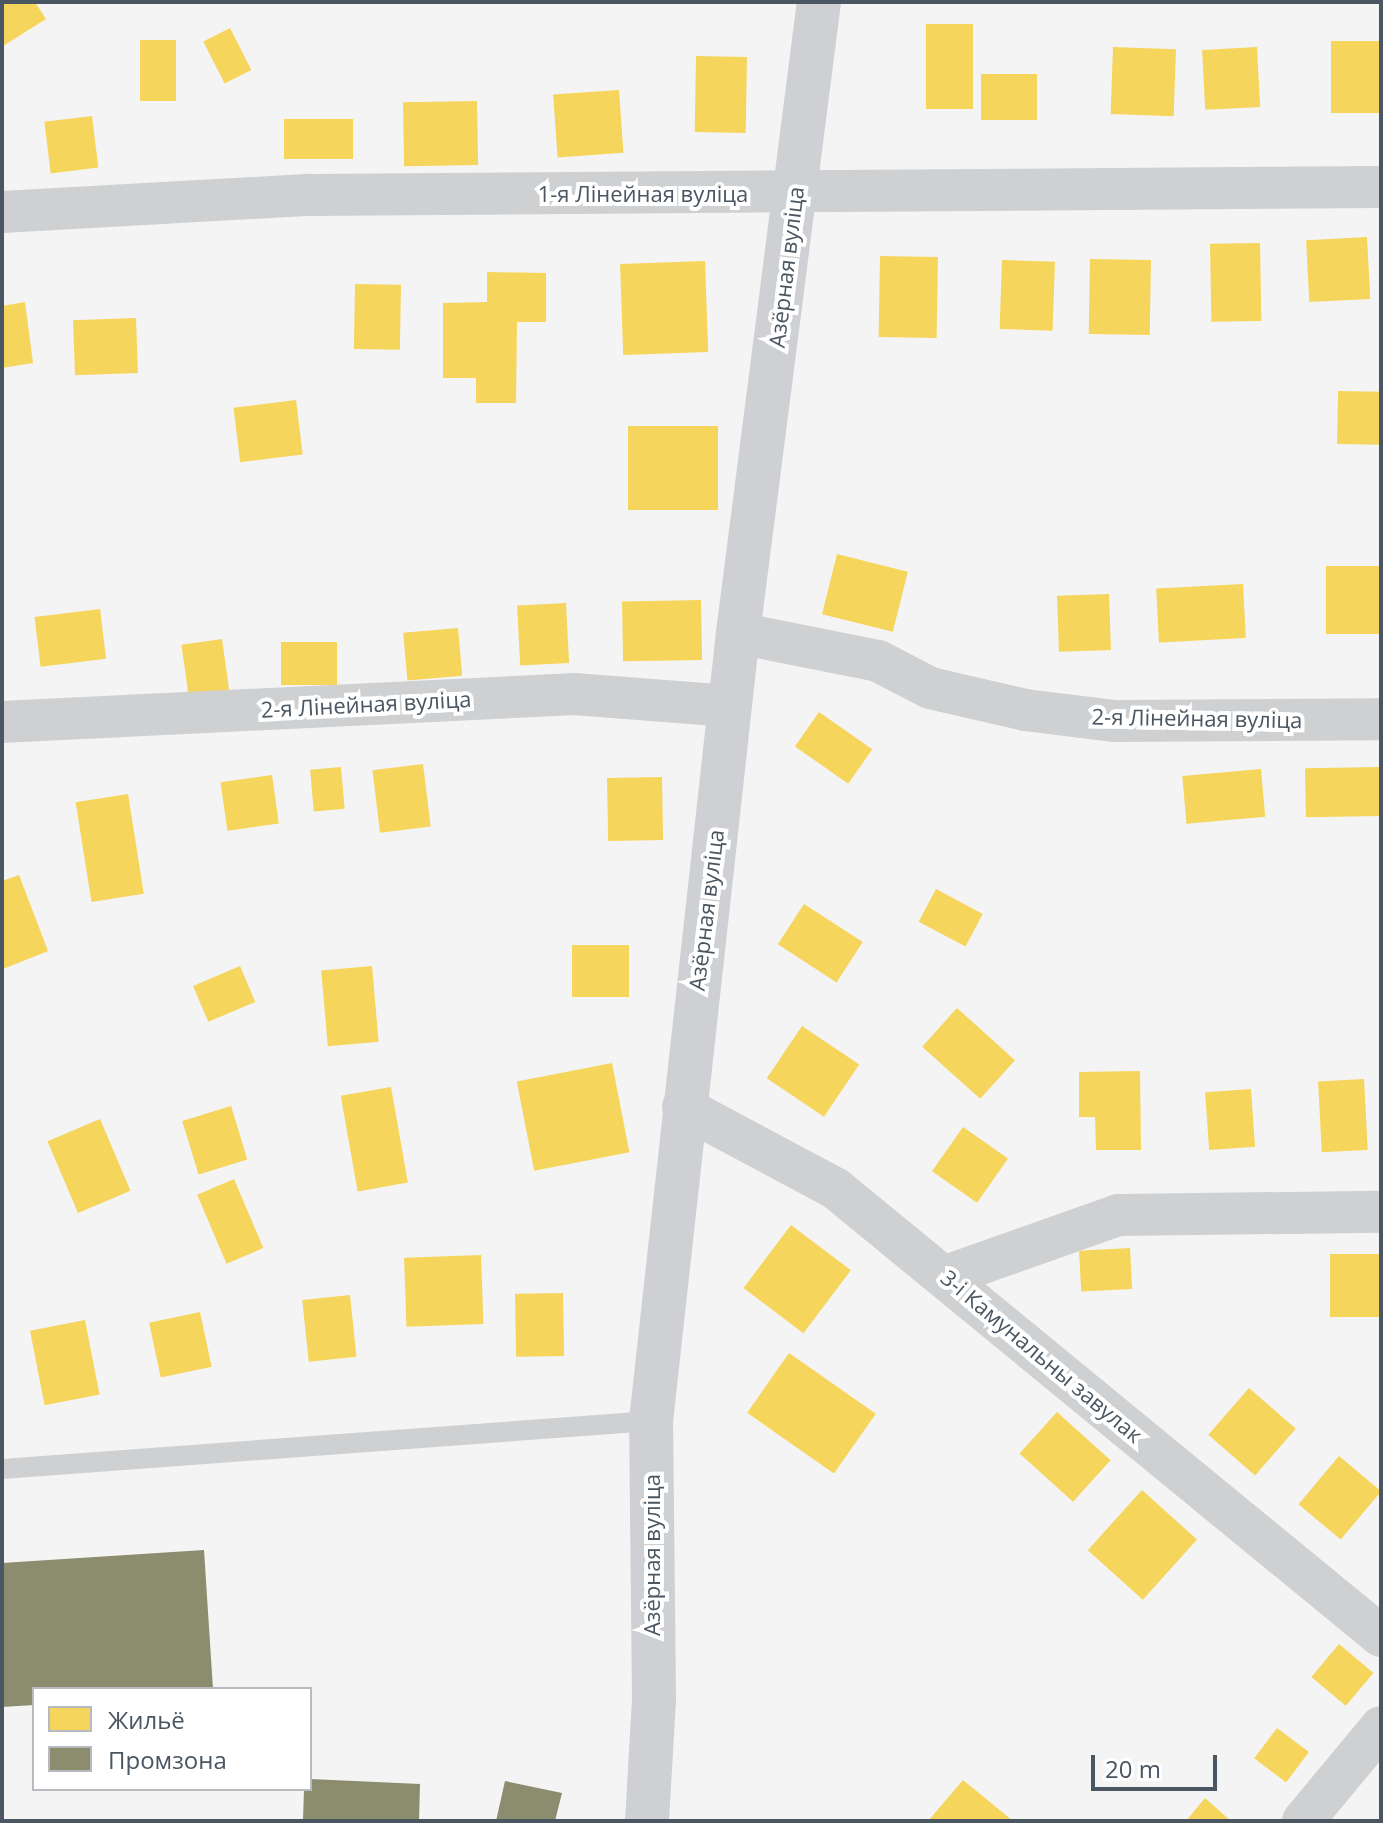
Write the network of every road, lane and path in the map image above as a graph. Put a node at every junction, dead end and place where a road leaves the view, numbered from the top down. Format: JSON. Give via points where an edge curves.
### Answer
{"nodes":[{"id":1,"x":819,"y":2,"type":"edge"},
{"id":2,"x":1381,"y":187,"type":"edge"},
{"id":3,"x":796,"y":192,"type":"junction"},
{"id":4,"x":2,"y":212,"type":"edge"},
{"id":5,"x":738,"y":633,"type":"junction"},
{"id":6,"x":730,"y":706,"type":"junction"},
{"id":7,"x":1381,"y":719,"type":"edge"},
{"id":8,"x":2,"y":722,"type":"edge"},
{"id":9,"x":683,"y":1107,"type":"junction"},
{"id":10,"x":1381,"y":1212,"type":"edge"},
{"id":11,"x":946,"y":1276,"type":"junction"},
{"id":12,"x":651,"y":1421,"type":"junction"},
{"id":13,"x":2,"y":1469,"type":"edge"},
{"id":14,"x":1381,"y":1636,"type":"edge"},
{"id":15,"x":1381,"y":1727,"type":"edge"},
{"id":16,"x":647,"y":1821,"type":"edge"},
{"id":17,"x":1303,"y":1821,"type":"edge"}],
"edges":[{"from":1,"to":3,"type":"street","name":"Азёрная вуліца"},
{"from":2,"to":3,"type":"street","name":"1-я Лінейная вуліца"},
{"from":3,"to":4,"type":"street","name":"1-я Лінейная вуліца","via":[[310,195]]},
{"from":3,"to":5,"type":"street","name":"Азёрная вуліца"},
{"from":5,"to":6,"type":"street","name":"Азёрная вуліца"},
{"from":5,"to":7,"type":"street","name":"2-я Лінейная вуліца","via":[[878,661],[930,688],[1025,710],[1115,721]]},
{"from":6,"to":8,"type":"street","name":"2-я Лінейная вуліца","via":[[574,694]]},
{"from":6,"to":9,"type":"street","name":"Азёрная вуліца"},
{"from":9,"to":11,"type":"street","name":"3-і Камунальны завулак","via":[[835,1188]]},
{"from":9,"to":12,"type":"street","name":"Азёрная вуліца"},
{"from":10,"to":11,"type":"street","via":[[1118,1215]]},
{"from":11,"to":14,"type":"street","name":"3-і Камунальны завулак"},
{"from":12,"to":13,"type":"lane"},
{"from":12,"to":16,"type":"street","name":"Азёрная вуліца","via":[[654,1700]]},
{"from":15,"to":17,"type":"street"}]}
